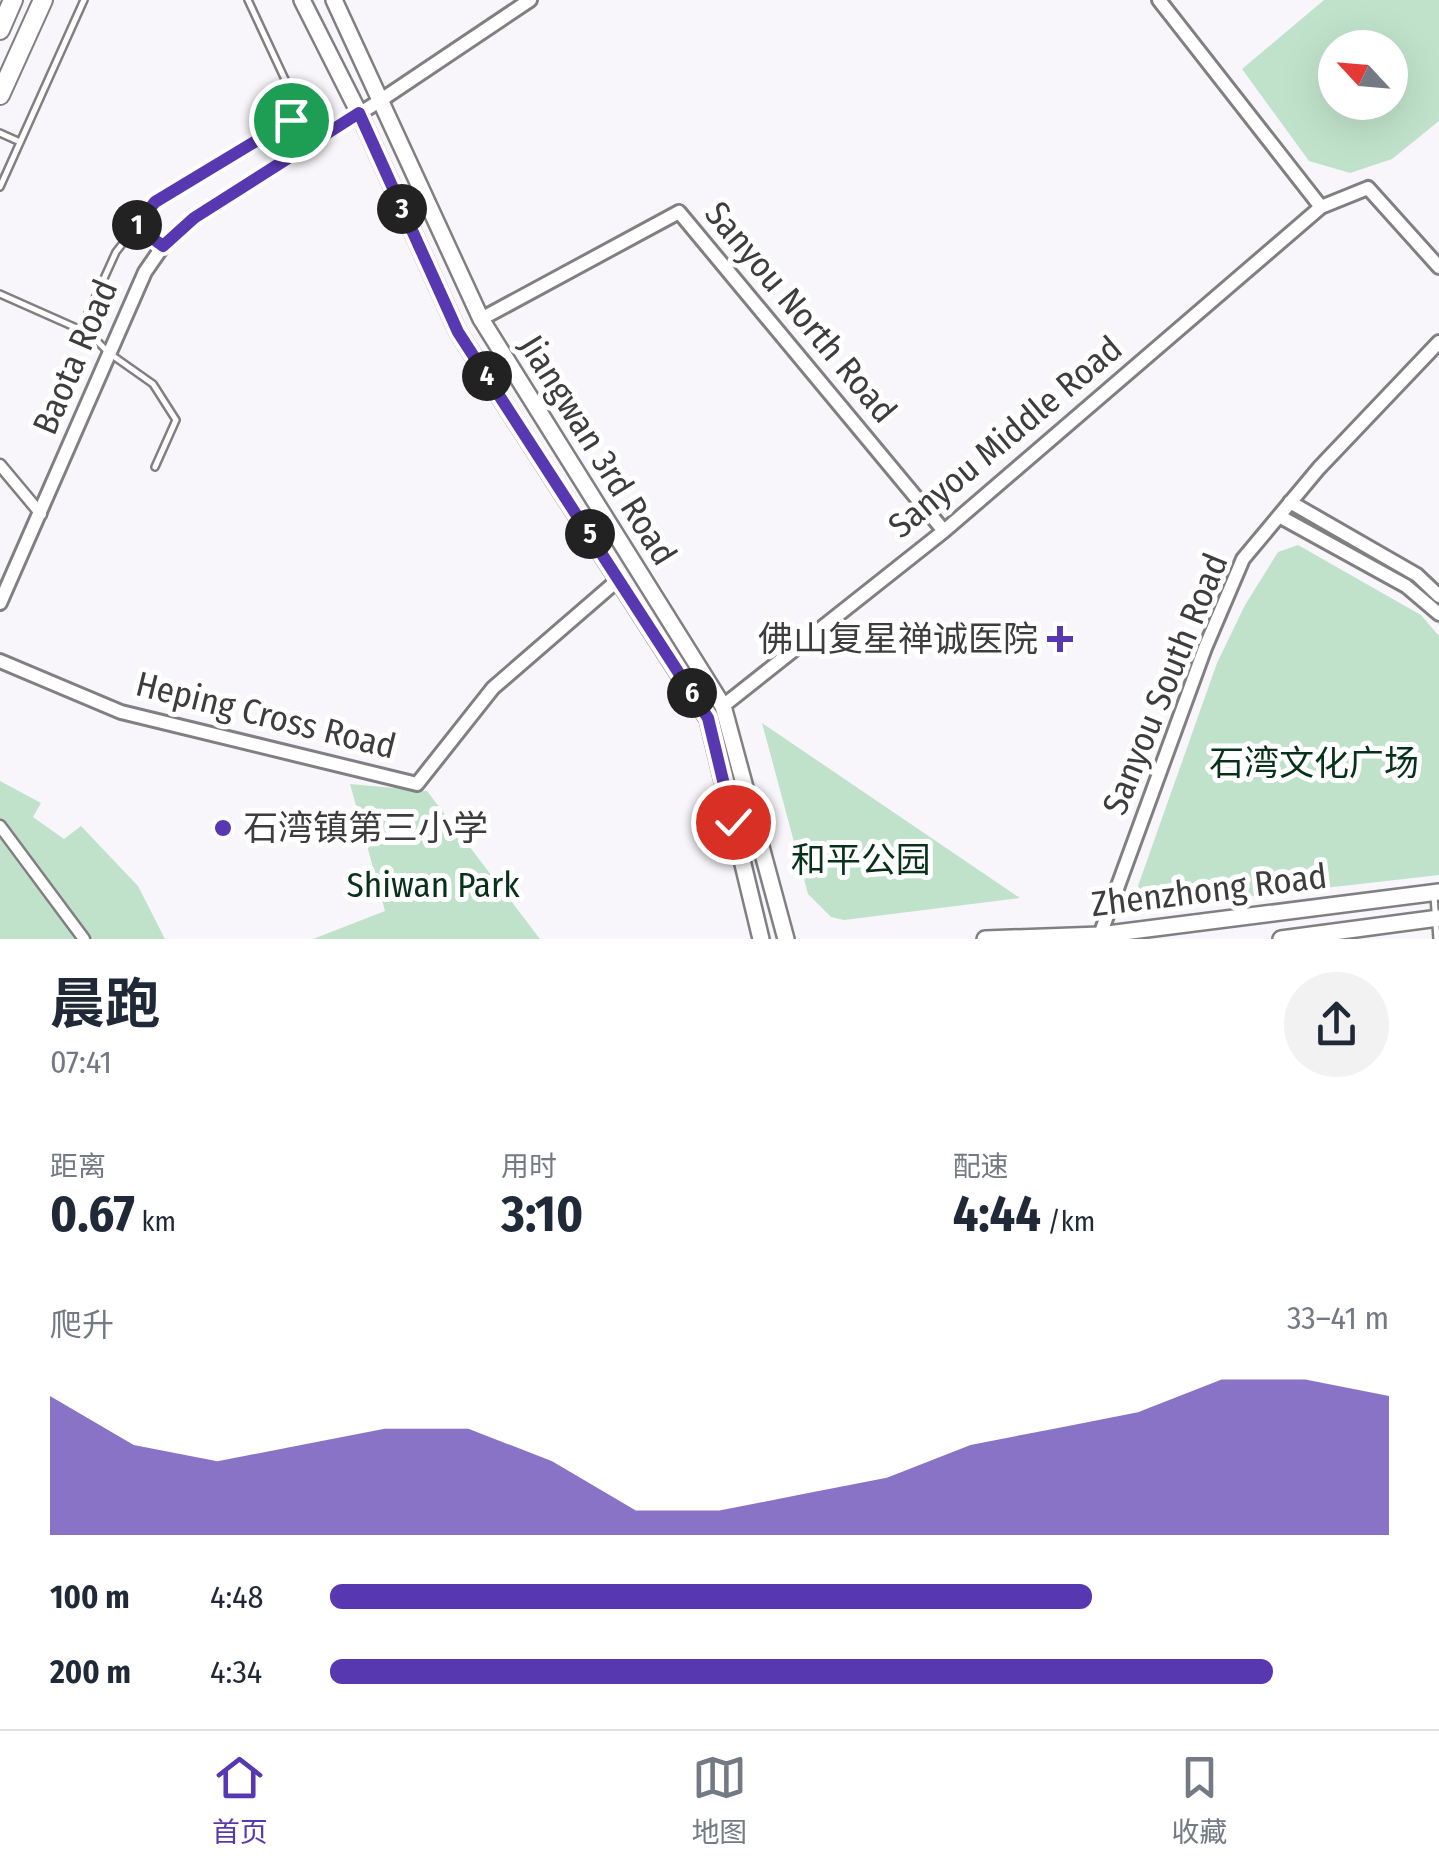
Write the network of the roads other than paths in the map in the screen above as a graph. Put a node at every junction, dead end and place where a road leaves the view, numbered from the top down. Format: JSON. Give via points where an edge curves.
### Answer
{"nodes":[{"id":1,"x":43,"y":0,"type":"edge"},
{"id":2,"x":84,"y":0,"type":"edge"},
{"id":3,"x":248,"y":0,"type":"edge"},
{"id":4,"x":302,"y":0,"type":"edge"},
{"id":5,"x":334,"y":0,"type":"edge"},
{"id":6,"x":530,"y":0,"type":"edge"},
{"id":7,"x":1159,"y":0,"type":"edge"},
{"id":8,"x":12,"y":2,"type":"edge"},
{"id":9,"x":0,"y":30,"type":"edge"},
{"id":10,"x":0,"y":95,"type":"edge"},
{"id":11,"x":381,"y":100,"type":"junction"},
{"id":12,"x":359,"y":113,"type":"junction"},
{"id":13,"x":0,"y":133,"type":"edge"},
{"id":14,"x":21,"y":143,"type":"junction"},
{"id":15,"x":0,"y":187,"type":"edge"},
{"id":16,"x":1321,"y":207,"type":"junction"},
{"id":17,"x":136,"y":226,"type":"junction"},
{"id":18,"x":163,"y":246,"type":"junction"},
{"id":19,"x":1439,"y":267,"type":"edge"},
{"id":20,"x":0,"y":294,"type":"edge"},
{"id":21,"x":481,"y":319,"type":"junction"},
{"id":22,"x":81,"y":329,"type":"junction"},
{"id":23,"x":1439,"y":342,"type":"edge"},
{"id":24,"x":109,"y":353,"type":"junction"},
{"id":25,"x":0,"y":464,"type":"edge"},
{"id":26,"x":155,"y":467,"type":"dead end"},
{"id":27,"x":1290,"y":502,"type":"junction"},
{"id":28,"x":41,"y":514,"type":"junction"},
{"id":29,"x":1279,"y":516,"type":"junction"},
{"id":30,"x":944,"y":531,"type":"junction"},
{"id":31,"x":619,"y":579,"type":"junction"},
{"id":32,"x":1439,"y":596,"type":"edge"},
{"id":33,"x":0,"y":603,"type":"edge"},
{"id":34,"x":1439,"y":614,"type":"edge"},
{"id":35,"x":0,"y":661,"type":"edge"},
{"id":36,"x":722,"y":706,"type":"junction"},
{"id":37,"x":0,"y":826,"type":"edge"},
{"id":38,"x":1436,"y":892,"type":"edge"},
{"id":39,"x":1437,"y":918,"type":"edge"},
{"id":40,"x":1100,"y":935,"type":"junction"},
{"id":41,"x":84,"y":939,"type":"edge"},
{"id":42,"x":762,"y":939,"type":"edge"},
{"id":43,"x":786,"y":939,"type":"edge"},
{"id":44,"x":984,"y":939,"type":"edge"},
{"id":45,"x":1280,"y":939,"type":"edge"},
{"id":46,"x":1437,"y":939,"type":"edge"}],
"edges":[{"from":1,"to":10,"type":"main road"},
{"from":2,"to":14,"type":"lane"},
{"from":3,"to":17,"type":"lane","via":[[296,103],[291,120],[155,202]]},
{"from":4,"to":12,"type":"main road","name":"Jiangwan 3rd Road"},
{"from":5,"to":11,"type":"main road","name":"Jiangwan 3rd Road"},
{"from":6,"to":11,"type":"street","name":"Baota Road"},
{"from":7,"to":16,"type":"street"},
{"from":8,"to":9,"type":"main road"},
{"from":11,"to":12,"type":"street","name":"Baota Road"},
{"from":11,"to":21,"type":"main road","name":"Jiangwan 3rd Road"},
{"from":12,"to":18,"type":"street","name":"Baota Road","via":[[194,218]]},
{"from":12,"to":31,"type":"main road","name":"Jiangwan 3rd Road","via":[[458,332]]},
{"from":13,"to":14,"type":"lane"},
{"from":14,"to":15,"type":"lane"},
{"from":16,"to":19,"type":"street","name":"Sanyou Middle Road","via":[[1368,188]]},
{"from":16,"to":30,"type":"street","name":"Sanyou Middle Road"},
{"from":17,"to":18,"type":"lane"},
{"from":17,"to":22,"type":"lane","via":[[116,252]]},
{"from":18,"to":24,"type":"street","name":"Baota Road"},
{"from":20,"to":22,"type":"lane"},
{"from":21,"to":30,"type":"street","name":"Sanyou North Road","via":[[679,212]]},
{"from":21,"to":36,"type":"main road","name":"Jiangwan 3rd Road"},
{"from":22,"to":24,"type":"lane"},
{"from":23,"to":27,"type":"street","name":"Sanyou South Road"},
{"from":24,"to":26,"type":"lane","via":[[153,384],[176,420]]},
{"from":24,"to":28,"type":"street","name":"Baota Road"},
{"from":25,"to":28,"type":"street"},
{"from":27,"to":29,"type":"street","name":"Sanyou South Road"},
{"from":27,"to":32,"type":"street","via":[[1418,575]]},
{"from":28,"to":33,"type":"street","name":"Baota Road"},
{"from":29,"to":34,"type":"street","via":[[1406,586]]},
{"from":29,"to":40,"type":"street","name":"Sanyou South Road","via":[[1243,559]]},
{"from":30,"to":36,"type":"street","name":"Sanyou Middle Road"},
{"from":31,"to":35,"type":"street","name":"Heping Cross Road","via":[[493,688],[418,784],[121,712]]},
{"from":31,"to":42,"type":"main road","name":"Jiangwan 3rd Road","via":[[708,718]]},
{"from":36,"to":43,"type":"main road","name":"Jiangwan 3rd Road"},
{"from":37,"to":41,"type":"street"},
{"from":38,"to":39,"type":"lane"},
{"from":38,"to":40,"type":"main road","name":"Zhenzhong Road"},
{"from":39,"to":45,"type":"main road","name":"Zhenzhong Road"},
{"from":39,"to":46,"type":"lane"},
{"from":40,"to":44,"type":"main road","name":"Zhenzhong Road"}]}
